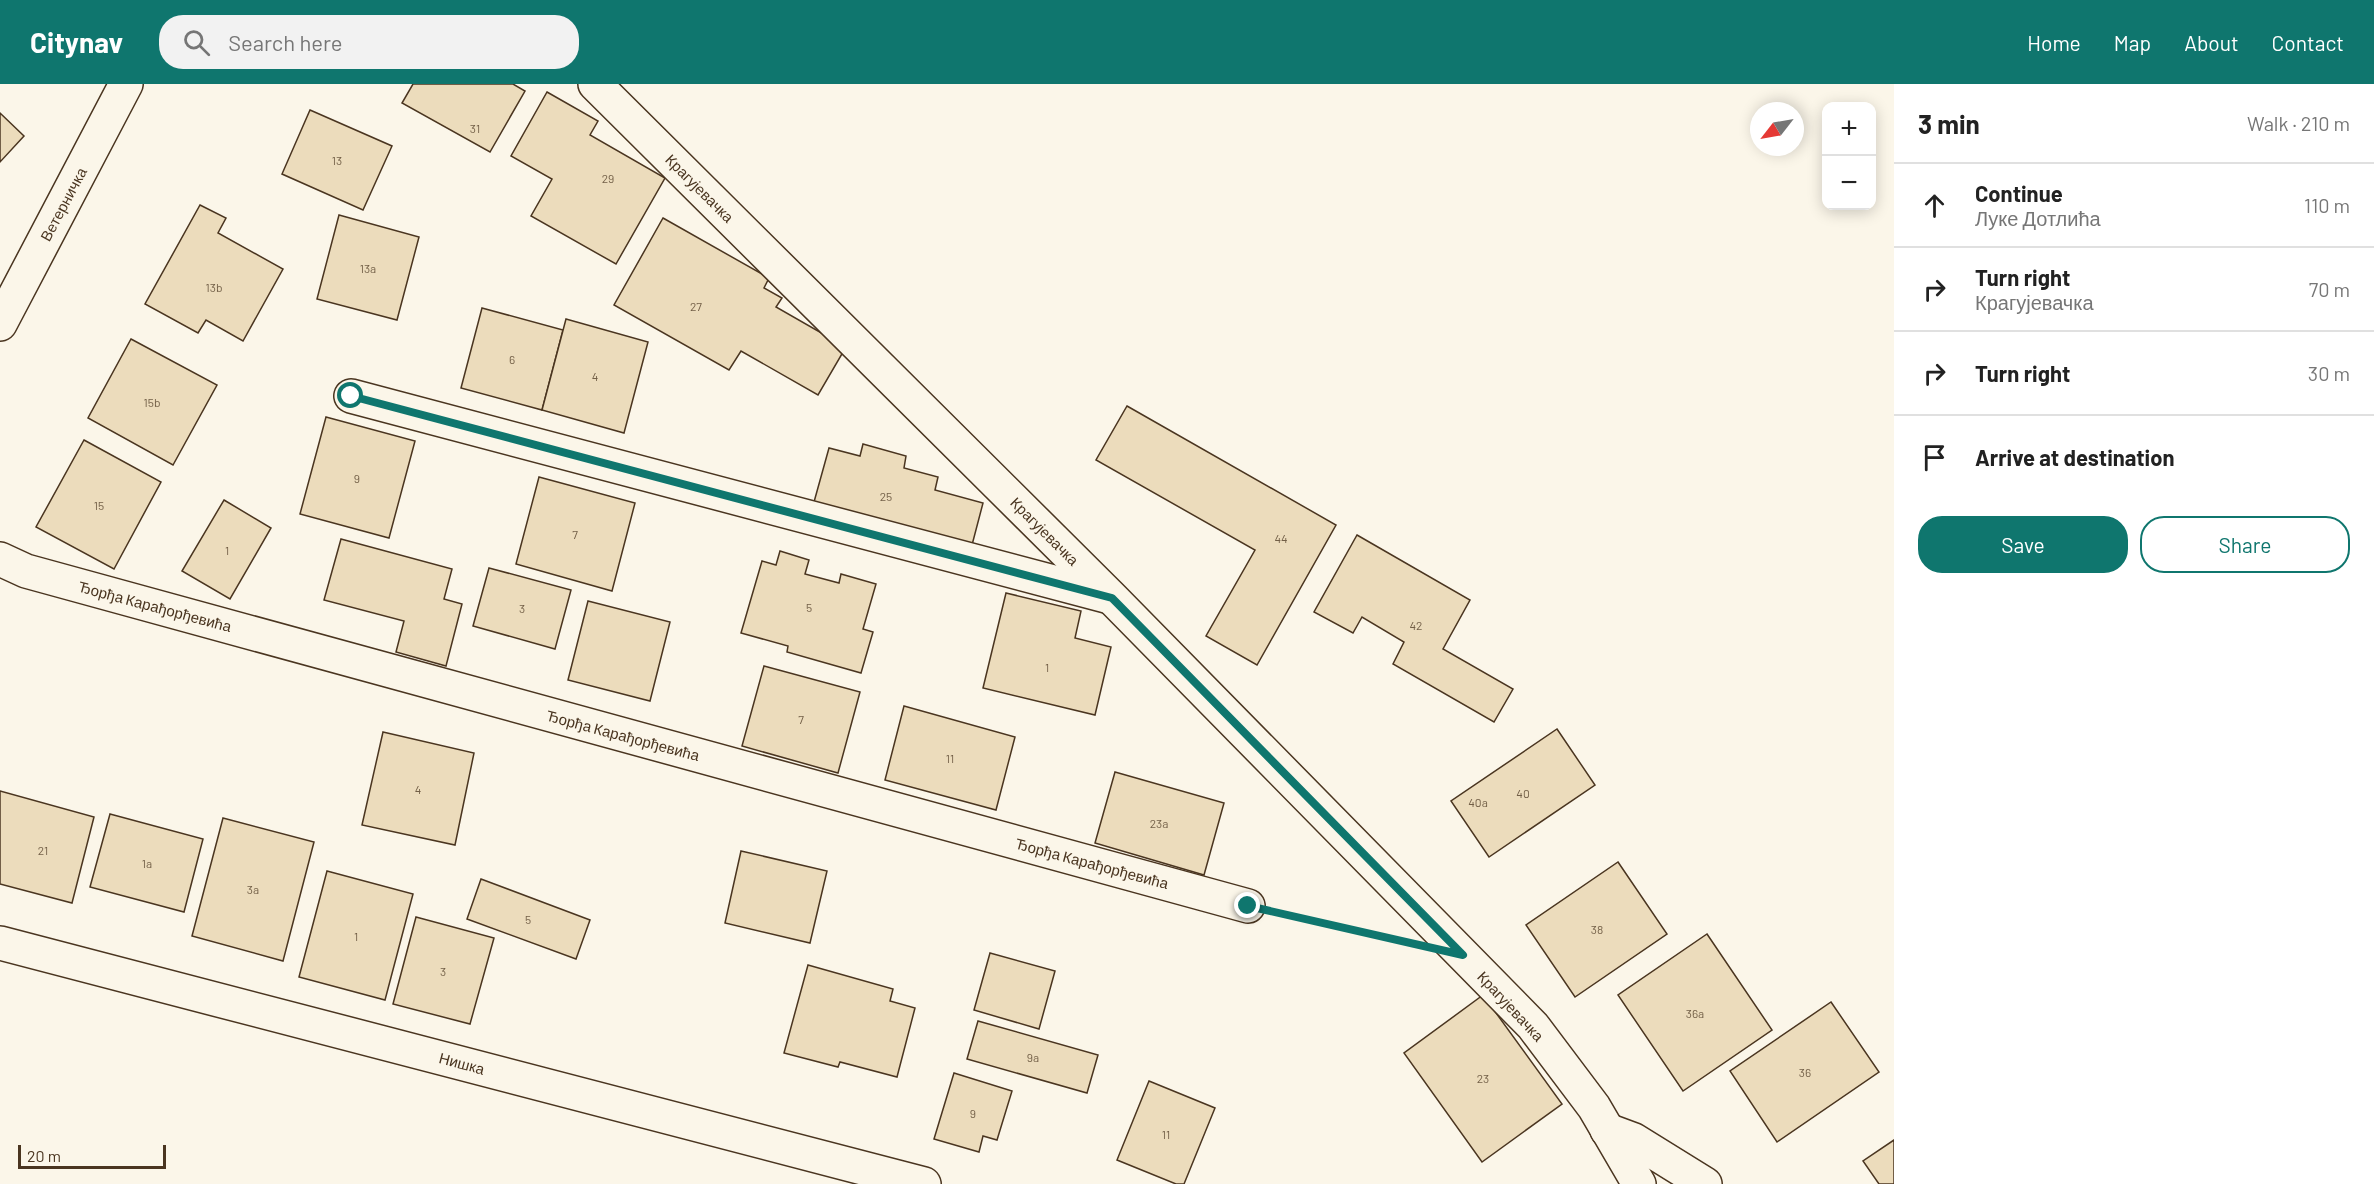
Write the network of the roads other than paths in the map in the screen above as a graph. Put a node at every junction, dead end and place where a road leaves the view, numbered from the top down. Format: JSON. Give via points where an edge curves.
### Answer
{"nodes":[{"id":1,"x":126,"y":84,"type":"edge"},
{"id":2,"x":595,"y":84,"type":"edge"},
{"id":3,"x":0,"y":324,"type":"edge"},
{"id":4,"x":351,"y":396,"type":"dead end"},
{"id":5,"x":0,"y":559,"type":"edge"},
{"id":6,"x":1112,"y":598,"type":"junction"},
{"id":7,"x":1248,"y":906,"type":"road end"},
{"id":8,"x":0,"y":943,"type":"edge"},
{"id":9,"x":1607,"y":1130,"type":"junction"},
{"id":10,"x":924,"y":1184,"type":"edge"},
{"id":11,"x":1639,"y":1184,"type":"edge"},
{"id":12,"x":1705,"y":1184,"type":"edge"}],
"edges":[{"from":1,"to":3,"type":"street","name":"Ветерничка"},
{"from":2,"to":6,"type":"street","name":"Крагујевачка"},
{"from":4,"to":6,"type":"street"},
{"from":5,"to":7,"type":"street","name":"Ђорђа Карађорђевића","via":[[26,571]]},
{"from":6,"to":9,"type":"street","name":"Крагујевачка","via":[[1533,1026]]},
{"from":8,"to":10,"type":"street","name":"Нишка"},
{"from":9,"to":11,"type":"street","name":"Крагујевачка"},
{"from":9,"to":12,"type":"street","via":[[1634,1140]]}]}
